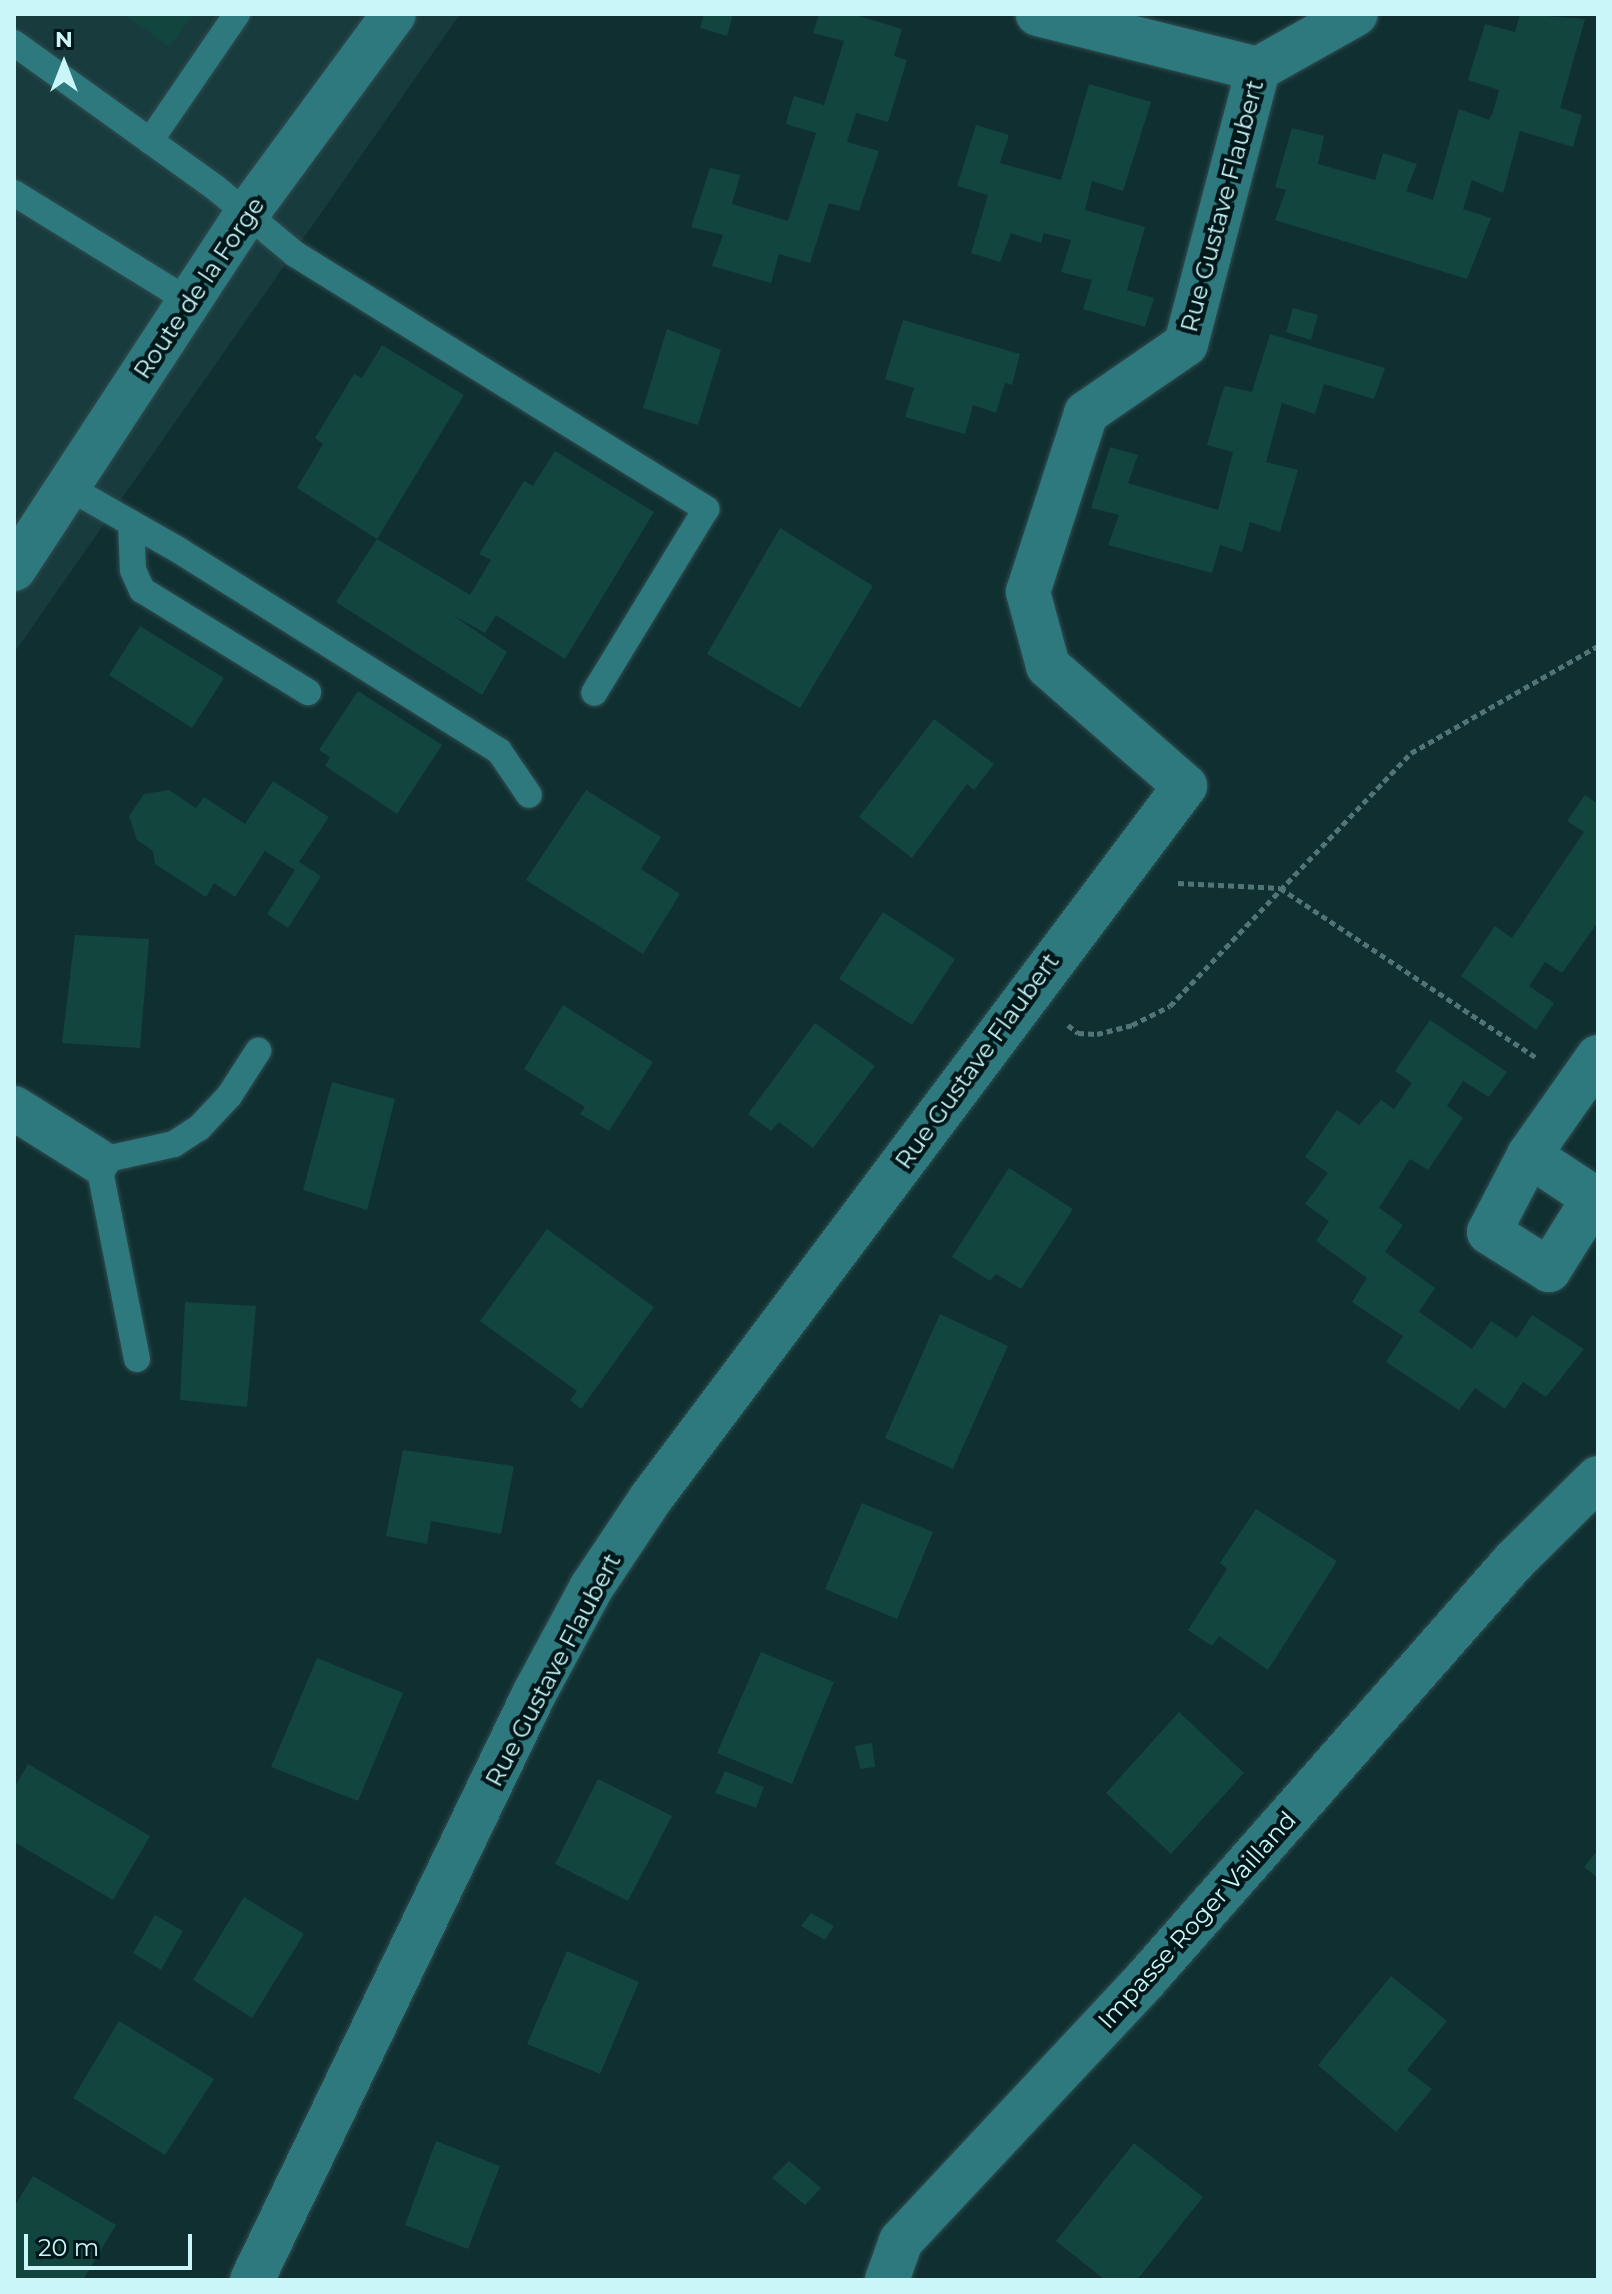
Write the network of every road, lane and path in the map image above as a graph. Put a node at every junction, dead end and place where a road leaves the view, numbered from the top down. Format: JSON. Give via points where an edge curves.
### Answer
{"nodes":[{"id":1,"x":237,"y":14,"type":"edge"},
{"id":2,"x":394,"y":14,"type":"edge"},
{"id":3,"x":1038,"y":14,"type":"edge"},
{"id":4,"x":1356,"y":14,"type":"edge"},
{"id":5,"x":14,"y":43,"type":"edge"},
{"id":6,"x":1258,"y":69,"type":"junction"},
{"id":7,"x":150,"y":141,"type":"junction"},
{"id":8,"x":14,"y":193,"type":"edge"},
{"id":9,"x":248,"y":212,"type":"junction"},
{"id":10,"x":189,"y":301,"type":"junction"},
{"id":11,"x":68,"y":487,"type":"junction"},
{"id":12,"x":131,"y":523,"type":"junction"},
{"id":13,"x":14,"y":569,"type":"edge"},
{"id":14,"x":1598,"y":646,"type":"edge"},
{"id":15,"x":308,"y":692,"type":"dead end"},
{"id":16,"x":594,"y":693,"type":"dead end"},
{"id":17,"x":529,"y":795,"type":"dead end"},
{"id":18,"x":1113,"y":880,"type":"junction"},
{"id":19,"x":1280,"y":888,"type":"junction"},
{"id":20,"x":1026,"y":992,"type":"junction"},
{"id":21,"x":258,"y":1051,"type":"dead end"},
{"id":22,"x":1588,"y":1071,"type":"edge"},
{"id":23,"x":14,"y":1108,"type":"edge"},
{"id":24,"x":1529,"y":1155,"type":"dead end"},
{"id":25,"x":98,"y":1161,"type":"junction"},
{"id":26,"x":137,"y":1359,"type":"dead end"},
{"id":27,"x":1598,"y":1478,"type":"edge"},
{"id":28,"x":252,"y":2280,"type":"edge"},
{"id":29,"x":887,"y":2280,"type":"edge"}],
"edges":[{"from":1,"to":7,"type":"lane"},
{"from":2,"to":9,"type":"street","name":"Route de la Forge"},
{"from":3,"to":6,"type":"street","name":"Rue Gustave Flaubert"},
{"from":4,"to":6,"type":"street"},
{"from":5,"to":7,"type":"lane"},
{"from":6,"to":18,"type":"street","name":"Rue Gustave Flaubert","via":[[1186,344],[1086,413],[1028,592],[1048,666],[1185,786]]},
{"from":7,"to":9,"type":"lane"},
{"from":8,"to":10,"type":"lane"},
{"from":9,"to":10,"type":"street","name":"Route de la Forge"},
{"from":9,"to":16,"type":"lane","via":[[295,254],[706,509]]},
{"from":10,"to":11,"type":"street","name":"Route de la Forge"},
{"from":11,"to":12,"type":"lane"},
{"from":11,"to":13,"type":"street","name":"Route de la Forge"},
{"from":12,"to":15,"type":"lane","via":[[133,570],[142,590]]},
{"from":12,"to":17,"type":"lane","via":[[499,751]]},
{"from":14,"to":19,"type":"path","via":[[1411,753]]},
{"from":18,"to":19,"type":"path"},
{"from":18,"to":20,"type":"street","name":"Rue Gustave Flaubert"},
{"from":19,"to":20,"type":"path","via":[[1170,1006],[1132,1025],[1078,1033]]},
{"from":19,"to":22,"type":"path"},
{"from":20,"to":28,"type":"street","name":"Rue Gustave Flaubert","via":[[815,1285],[651,1498],[591,1588],[534,1694]]},
{"from":21,"to":25,"type":"lane","via":[[229,1096],[199,1128],[174,1144]]},
{"from":22,"to":24,"type":"street"},
{"from":23,"to":25,"type":"street"},
{"from":25,"to":26,"type":"lane"},
{"from":27,"to":29,"type":"street","name":"Impasse Roger Vailland","via":[[1514,1561],[1146,1979],[901,2241]]}]}
